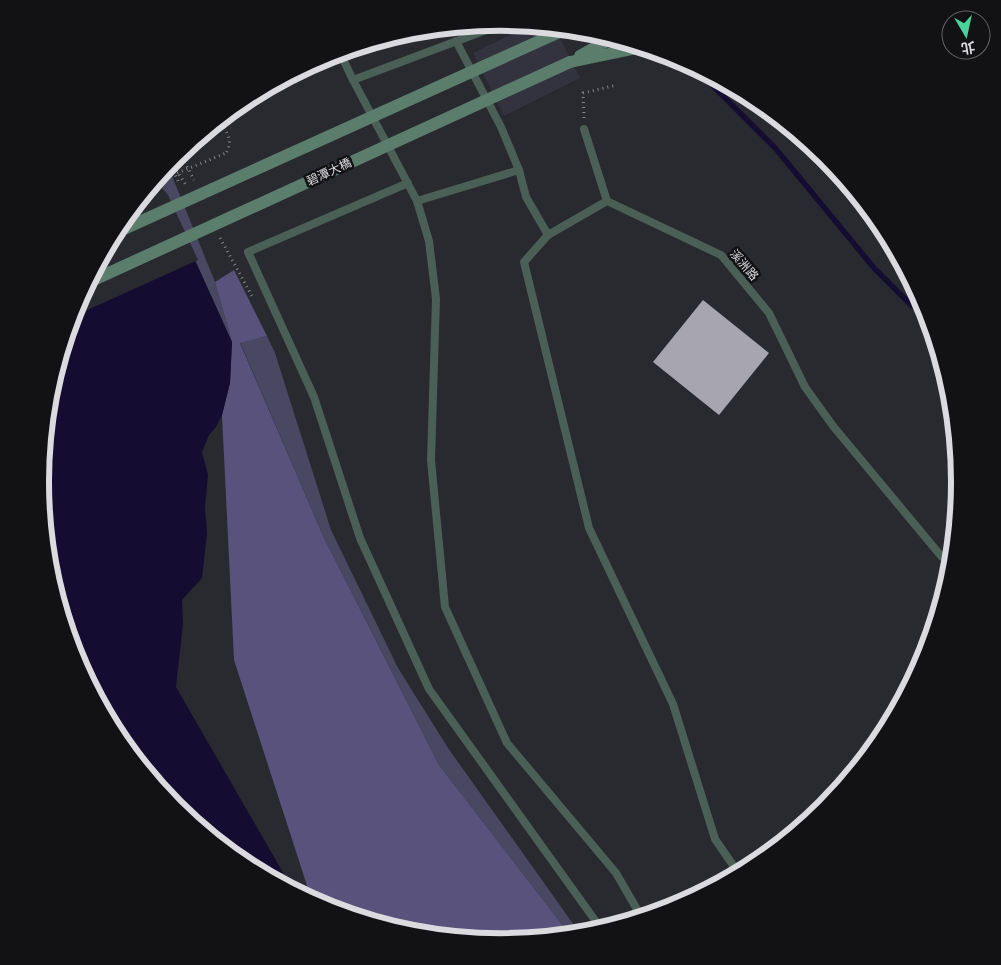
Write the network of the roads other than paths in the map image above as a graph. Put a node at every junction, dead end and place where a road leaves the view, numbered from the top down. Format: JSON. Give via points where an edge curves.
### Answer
{"nodes":[{"id":1,"x":481,"y":32,"type":"edge"},
{"id":2,"x":554,"y":34,"type":"edge"},
{"id":3,"x":456,"y":41,"type":"junction"},
{"id":4,"x":603,"y":43,"type":"edge"},
{"id":5,"x":628,"y":50,"type":"edge"},
{"id":6,"x":343,"y":60,"type":"edge"},
{"id":7,"x":570,"y":62,"type":"junction"},
{"id":8,"x":353,"y":80,"type":"junction"},
{"id":9,"x":584,"y":129,"type":"road end"},
{"id":10,"x":519,"y":170,"type":"junction"},
{"id":11,"x":408,"y":182,"type":"junction"},
{"id":12,"x":417,"y":200,"type":"junction"},
{"id":13,"x":607,"y":201,"type":"junction"},
{"id":14,"x":129,"y":227,"type":"edge"},
{"id":15,"x":548,"y":235,"type":"junction"},
{"id":16,"x":99,"y":277,"type":"edge"},
{"id":17,"x":945,"y":558,"type":"edge"},
{"id":18,"x":735,"y":868,"type":"edge"},
{"id":19,"x":639,"y":912,"type":"edge"},
{"id":20,"x":597,"y":923,"type":"edge"}],
"edges":[{"from":1,"to":3,"type":"lane"},
{"from":2,"to":14,"type":"main road","bridge":true},
{"from":3,"to":8,"type":"lane"},
{"from":3,"to":10,"type":"lane","via":[[501,127]]},
{"from":4,"to":7,"type":"main road"},
{"from":5,"to":7,"type":"main road"},
{"from":6,"to":8,"type":"lane"},
{"from":7,"to":16,"type":"main road","name":"碧潭大橋","bridge":true},
{"from":8,"to":11,"type":"lane"},
{"from":9,"to":13,"type":"lane"},
{"from":10,"to":12,"type":"lane"},
{"from":10,"to":15,"type":"lane","via":[[526,197]]},
{"from":11,"to":12,"type":"lane"},
{"from":11,"to":20,"type":"lane","via":[[248,252],[314,397],[360,538],[429,689]]},
{"from":12,"to":19,"type":"lane","via":[[429,241],[436,299],[431,460],[445,608],[507,743],[616,873]]},
{"from":13,"to":15,"type":"lane"},
{"from":13,"to":17,"type":"lane","name":"溪洲路","via":[[722,255],[769,313],[805,387],[833,426]]},
{"from":15,"to":18,"type":"lane","via":[[524,262],[589,528],[673,704],[715,838]]}]}
